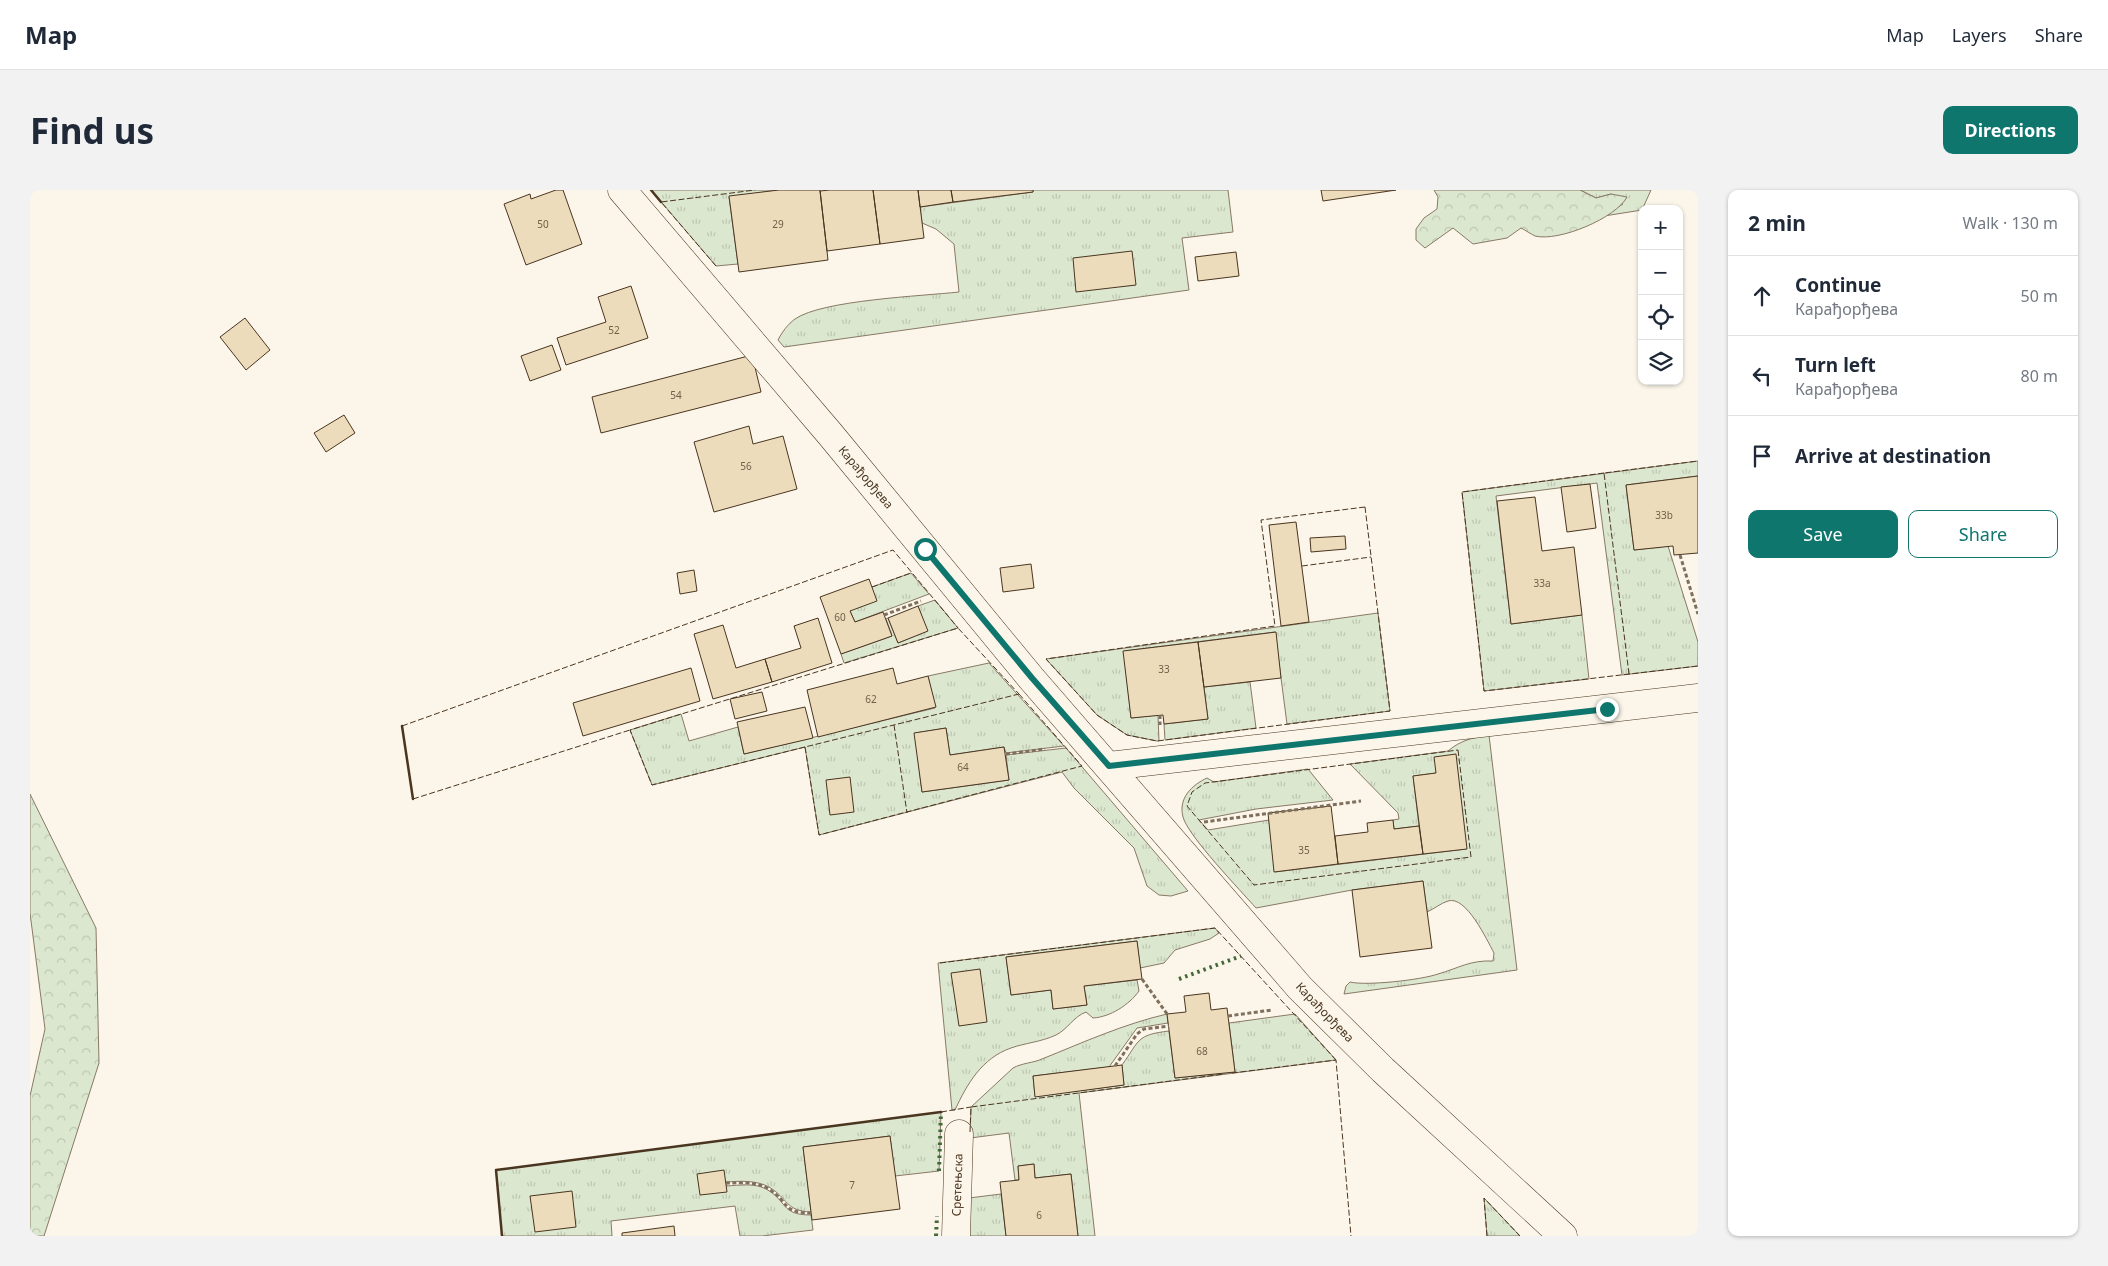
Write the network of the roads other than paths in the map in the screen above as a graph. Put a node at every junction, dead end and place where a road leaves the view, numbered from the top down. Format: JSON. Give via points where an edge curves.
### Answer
{"nodes":[{"id":1,"x":622,"y":190,"type":"edge"},
{"id":2,"x":1698,"y":698,"type":"edge"},
{"id":3,"x":1109,"y":766,"type":"junction"},
{"id":4,"x":959,"y":1134,"type":"dead end"},
{"id":5,"x":956,"y":1236,"type":"edge"},
{"id":6,"x":1563,"y":1236,"type":"edge"}],
"edges":[{"from":1,"to":3,"type":"street","name":"Карађорђева"},
{"from":2,"to":3,"type":"street"},
{"from":3,"to":6,"type":"street","name":"Карађорђева","via":[[1300,988],[1383,1070]]},
{"from":4,"to":5,"type":"street","name":"Сретењска"}]}
